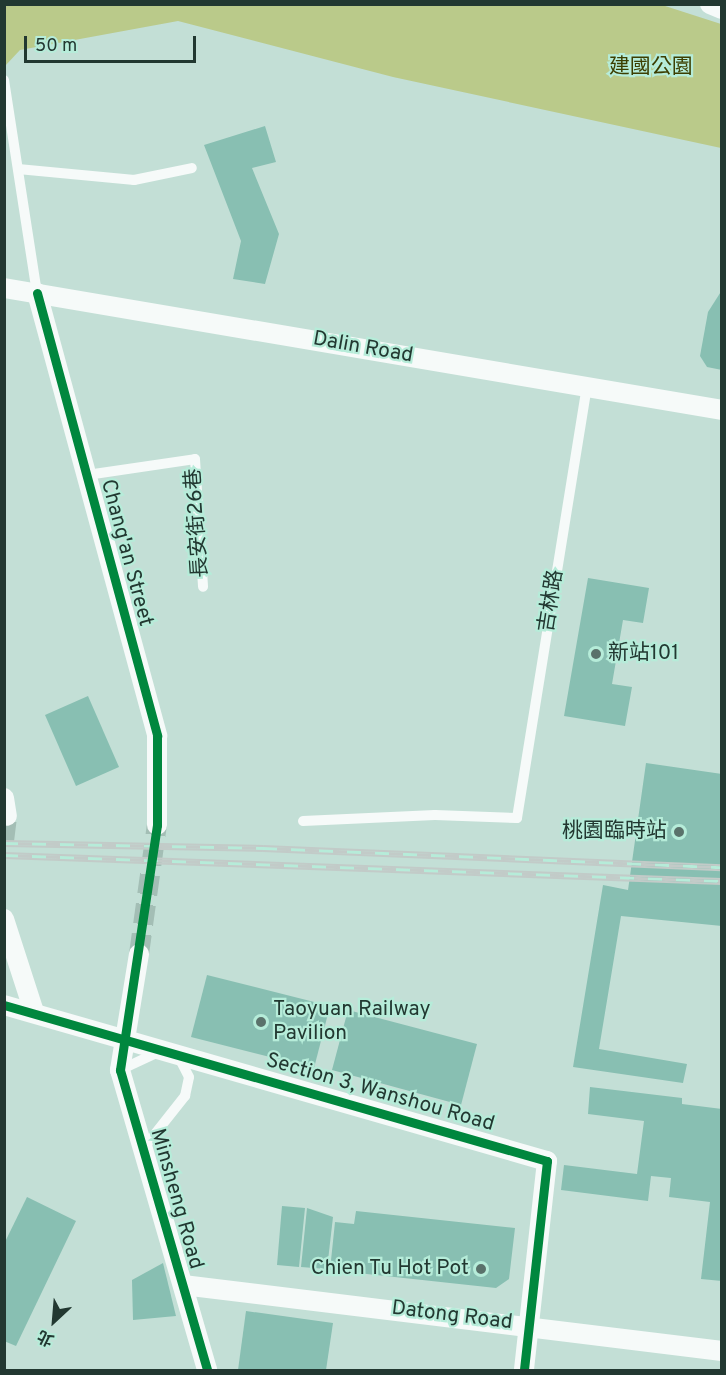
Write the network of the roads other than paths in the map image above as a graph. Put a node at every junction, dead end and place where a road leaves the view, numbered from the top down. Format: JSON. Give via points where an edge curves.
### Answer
{"nodes":[{"id":1,"x":710,"y":4,"type":"edge"},
{"id":2,"x":722,"y":9,"type":"edge"},
{"id":3,"x":4,"y":80,"type":"edge"},
{"id":4,"x":192,"y":168,"type":"dead end"},
{"id":5,"x":18,"y":169,"type":"junction"},
{"id":6,"x":4,"y":288,"type":"edge"},
{"id":7,"x":37,"y":293,"type":"junction"},
{"id":8,"x":587,"y":385,"type":"junction"},
{"id":9,"x":722,"y":410,"type":"edge"},
{"id":10,"x":87,"y":476,"type":"junction"},
{"id":11,"x":203,"y":587,"type":"dead end"},
{"id":12,"x":303,"y":821,"type":"dead end"},
{"id":13,"x":157,"y":825,"type":"tunnel mouth"},
{"id":14,"x":4,"y":919,"type":"edge"},
{"id":15,"x":139,"y":954,"type":"tunnel mouth"},
{"id":16,"x":4,"y":1005,"type":"edge"},
{"id":17,"x":39,"y":1013,"type":"junction"},
{"id":18,"x":123,"y":1037,"type":"junction"},
{"id":19,"x":170,"y":1051,"type":"junction"},
{"id":20,"x":120,"y":1070,"type":"junction"},
{"id":21,"x":143,"y":1149,"type":"junction"},
{"id":22,"x":183,"y":1285,"type":"junction"},
{"id":23,"x":530,"y":1325,"type":"junction"},
{"id":24,"x":722,"y":1351,"type":"edge"},
{"id":25,"x":207,"y":1371,"type":"edge"},
{"id":26,"x":524,"y":1371,"type":"edge"}],
"edges":[{"from":1,"to":2,"type":"street"},
{"from":3,"to":5,"type":"lane","name":"Chang'an Street"},
{"from":4,"to":5,"type":"lane","via":[[134,180]]},
{"from":5,"to":7,"type":"lane","name":"Chang'an Street"},
{"from":6,"to":7,"type":"street","name":"Dalin Road"},
{"from":7,"to":8,"type":"street","name":"Dalin Road"},
{"from":7,"to":10,"type":"street","name":"Chang'an Street"},
{"from":8,"to":9,"type":"street","name":"Dalin Road"},
{"from":8,"to":12,"type":"lane","name":"吉林路","via":[[517,818],[435,815]]},
{"from":10,"to":11,"type":"lane","name":"長安街26巷","via":[[195,459]]},
{"from":10,"to":13,"type":"street","name":"Chang'an Street","via":[[157,736]]},
{"from":14,"to":17,"type":"street"},
{"from":15,"to":18,"type":"street"},
{"from":16,"to":17,"type":"street","name":"Section 3, Wanshou Road"},
{"from":17,"to":18,"type":"street","name":"Section 3, Wanshou Road"},
{"from":18,"to":19,"type":"street","name":"Section 3, Wanshou Road"},
{"from":18,"to":20,"type":"street","name":"Minsheng Road"},
{"from":19,"to":20,"type":"lane"},
{"from":19,"to":21,"type":"lane","via":[[187,1068],[189,1086]]},
{"from":19,"to":23,"type":"street","name":"Section 3, Wanshou Road","via":[[547,1161]]},
{"from":20,"to":21,"type":"street","name":"Minsheng Road"},
{"from":21,"to":22,"type":"street","name":"Minsheng Road"},
{"from":22,"to":23,"type":"street","name":"Datong Road"},
{"from":22,"to":25,"type":"street","name":"Minsheng Road"},
{"from":23,"to":24,"type":"street","name":"Datong Road"},
{"from":23,"to":26,"type":"street"}]}
